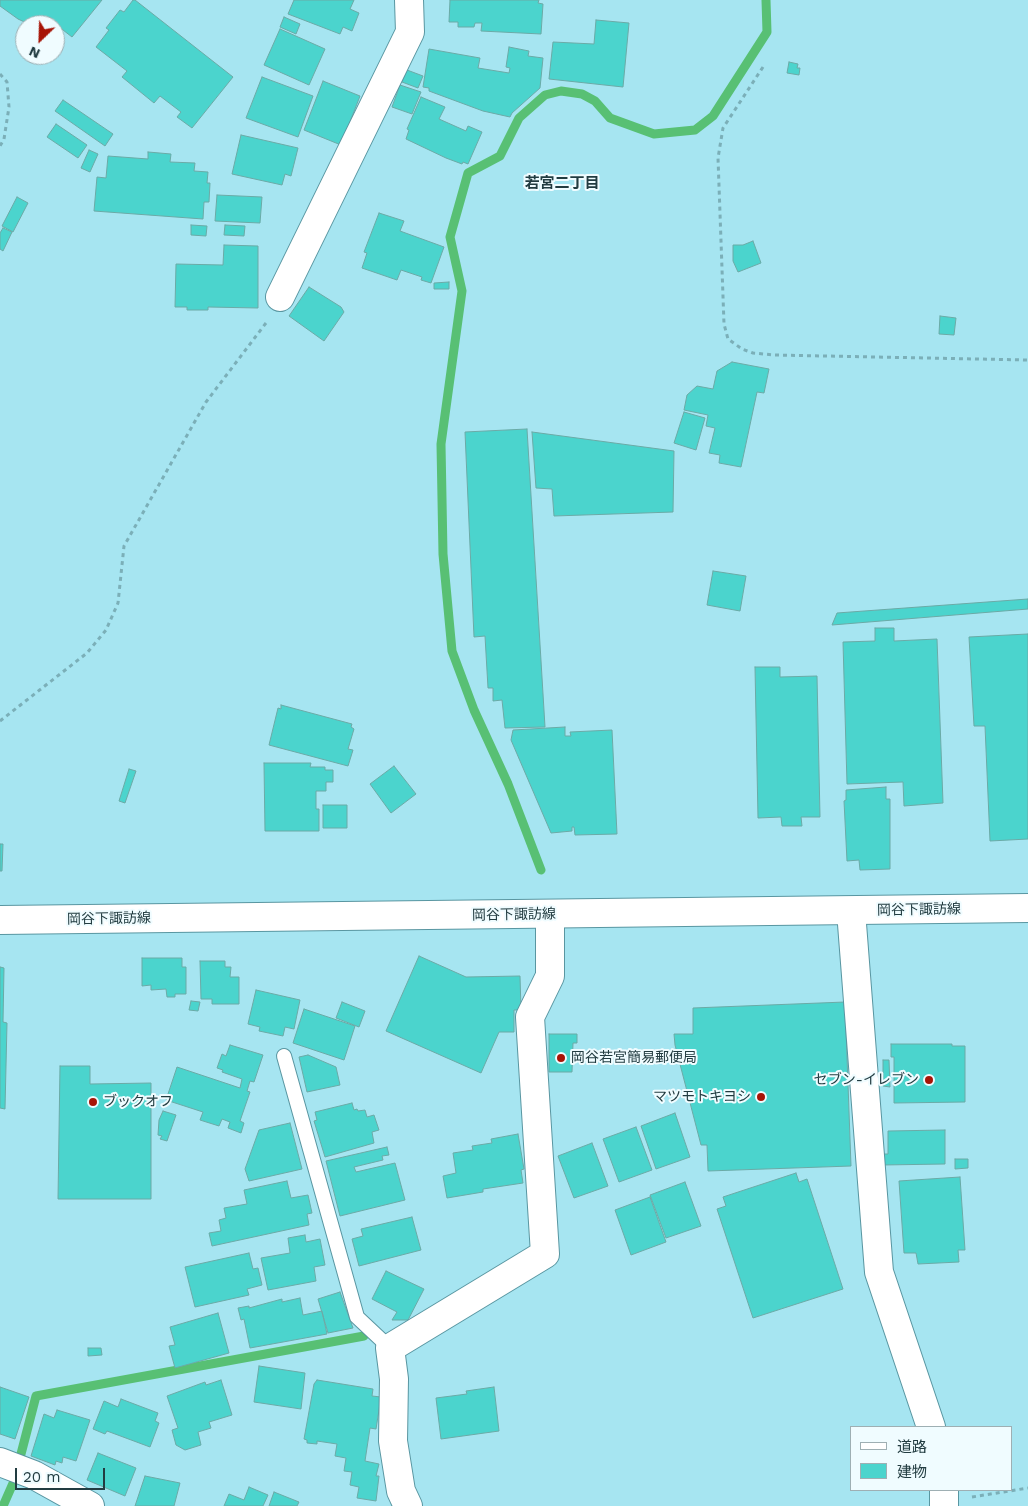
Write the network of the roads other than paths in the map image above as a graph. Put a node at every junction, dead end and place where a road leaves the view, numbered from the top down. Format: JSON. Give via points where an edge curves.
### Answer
{"nodes":[{"id":1,"x":409,"y":0,"type":"edge"},
{"id":2,"x":280,"y":296,"type":"road end"},
{"id":3,"x":1028,"y":908,"type":"edge"},
{"id":4,"x":851,"y":910,"type":"junction"},
{"id":5,"x":550,"y":914,"type":"junction"},
{"id":6,"x":0,"y":920,"type":"edge"},
{"id":7,"x":284,"y":1056,"type":"dead end"},
{"id":8,"x":390,"y":1348,"type":"junction"},
{"id":9,"x":931,"y":1426,"type":"edge"},
{"id":10,"x":0,"y":1462,"type":"edge"},
{"id":11,"x":90,"y":1506,"type":"edge"},
{"id":12,"x":408,"y":1506,"type":"edge"}],
"edges":[{"from":1,"to":2,"type":"street","via":[[410,32]]},
{"from":3,"to":4,"type":"street","name":"岡谷下諏訪線"},
{"from":4,"to":5,"type":"street","name":"岡谷下諏訪線"},
{"from":4,"to":9,"type":"street","via":[[879,1272]]},
{"from":5,"to":6,"type":"street","name":"岡谷下諏訪線"},
{"from":5,"to":8,"type":"street","via":[[550,976],[530,1017],[545,1254]]},
{"from":7,"to":8,"type":"lane","via":[[357,1317]]},
{"from":8,"to":12,"type":"street","via":[[394,1379],[393,1441],[400,1492]]},
{"from":10,"to":11,"type":"street","via":[[34,1475]]}]}
